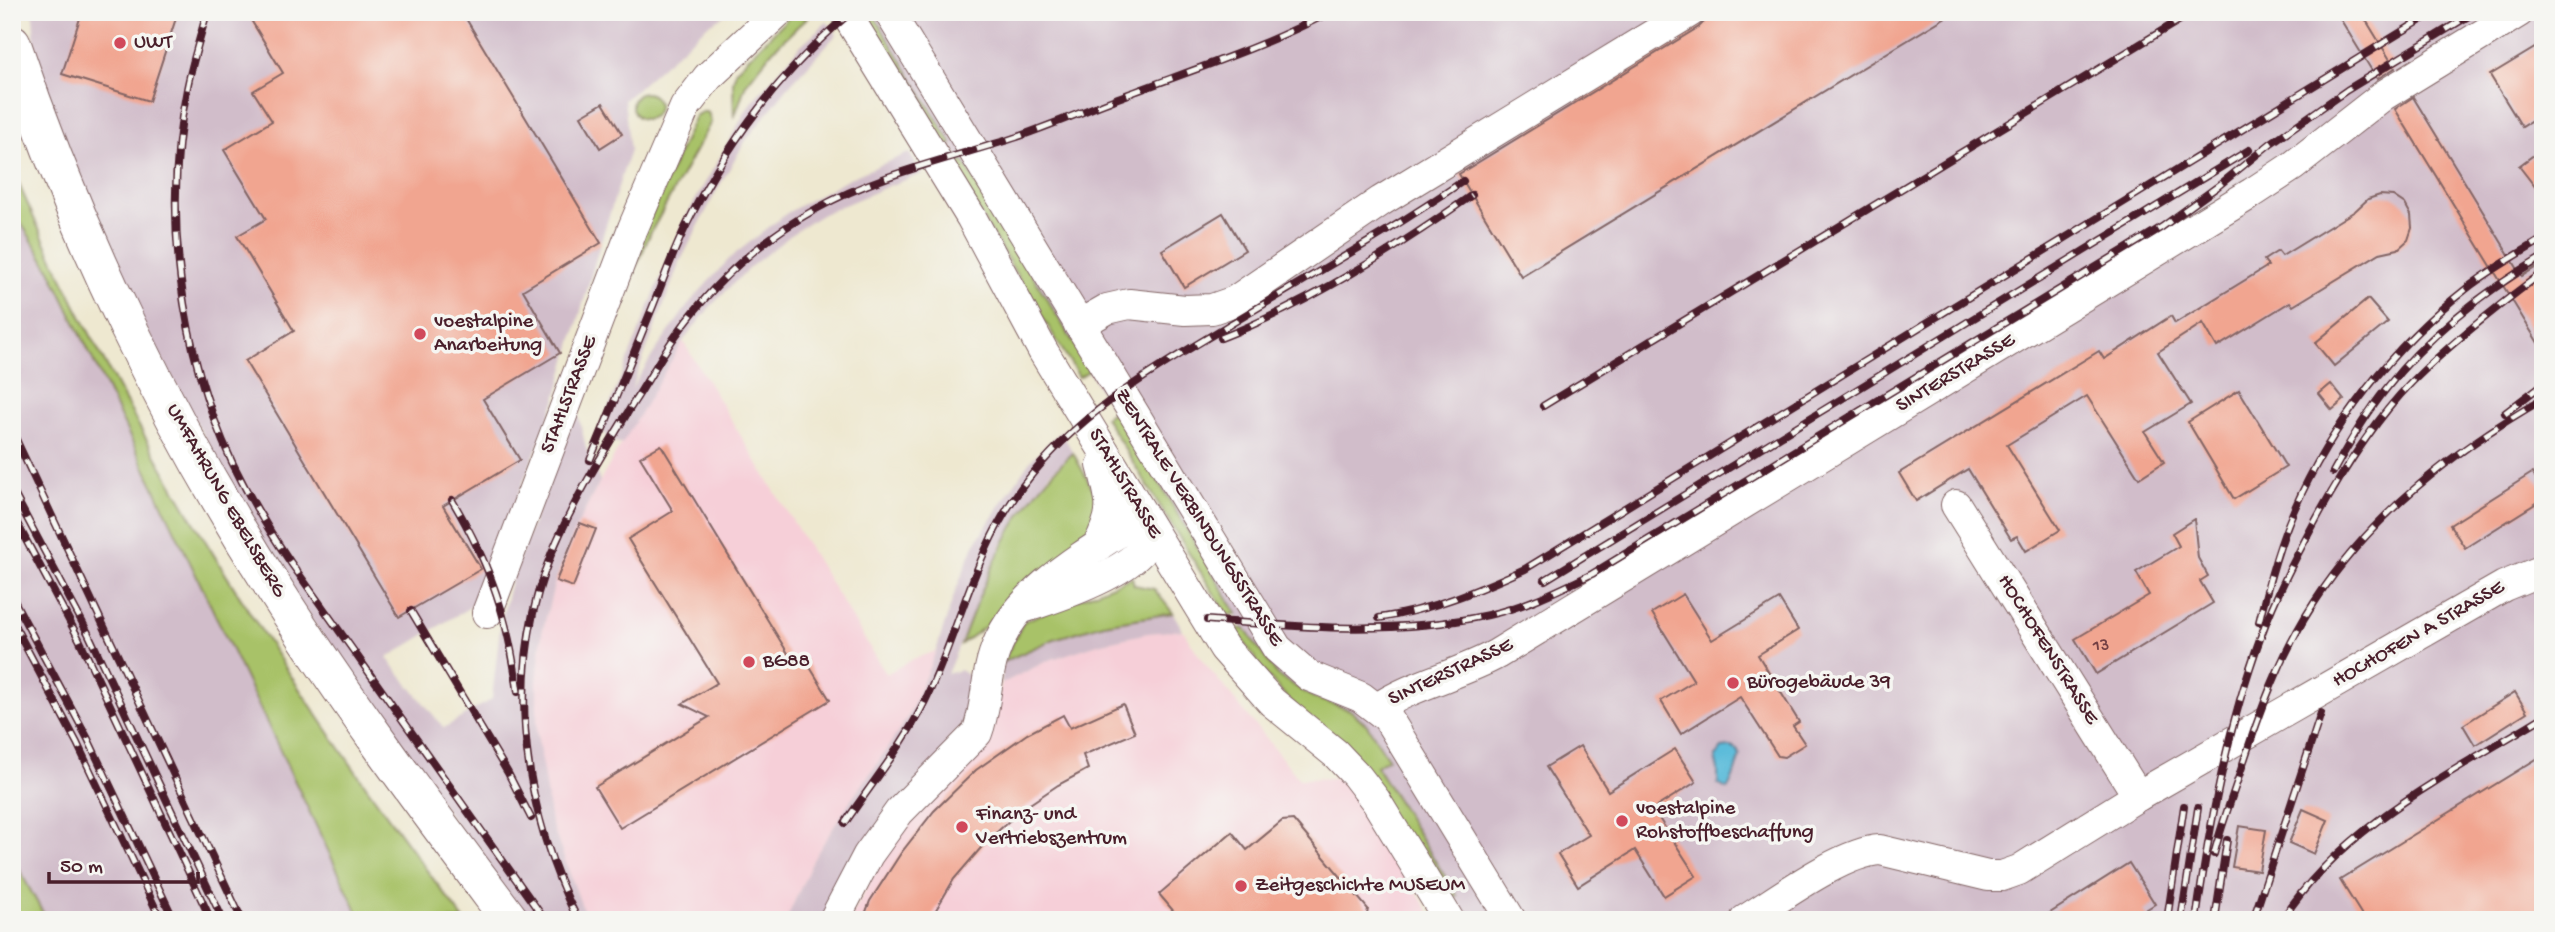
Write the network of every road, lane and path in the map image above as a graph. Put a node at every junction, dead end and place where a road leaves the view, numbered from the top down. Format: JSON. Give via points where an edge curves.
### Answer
{"nodes":[{"id":1,"x":778,"y":12,"type":"edge"},
{"id":2,"x":845,"y":12,"type":"edge"},
{"id":3,"x":889,"y":12,"type":"edge"},
{"id":4,"x":1690,"y":12,"type":"edge"},
{"id":5,"x":2519,"y":12,"type":"edge"},
{"id":6,"x":12,"y":43,"type":"edge"},
{"id":7,"x":12,"y":123,"type":"edge"},
{"id":8,"x":1079,"y":325,"type":"junction"},
{"id":9,"x":1093,"y":434,"type":"junction"},
{"id":10,"x":1956,"y":505,"type":"dead end"},
{"id":11,"x":1147,"y":523,"type":"junction"},
{"id":12,"x":1103,"y":560,"type":"junction"},
{"id":13,"x":2543,"y":570,"type":"edge"},
{"id":14,"x":1195,"y":601,"type":"junction"},
{"id":15,"x":487,"y":613,"type":"dead end"},
{"id":16,"x":1378,"y":708,"type":"junction"},
{"id":17,"x":2138,"y":796,"type":"junction"},
{"id":18,"x":480,"y":920,"type":"edge"},
{"id":19,"x":510,"y":920,"type":"edge"},
{"id":20,"x":834,"y":920,"type":"edge"},
{"id":21,"x":1449,"y":920,"type":"edge"},
{"id":22,"x":1511,"y":920,"type":"edge"},
{"id":23,"x":1745,"y":920,"type":"edge"}],
"edges":[{"from":1,"to":15,"type":"street","name":"STAHLSTRASSE","via":[[708,77],[685,107],[633,228]]},
{"from":2,"to":9,"type":"street","name":"STAHLSTRASSE","via":[[971,217],[1023,317]]},
{"from":3,"to":8,"type":"street","name":"ZENTRALE VERBINDUNGSSTRASSE"},
{"from":4,"to":8,"type":"street","via":[[1381,201],[1235,301],[1212,309],[1185,310],[1129,304],[1107,309]]},
{"from":5,"to":16,"type":"street","name":"SINTERSTRASSE","via":[[2384,95],[2252,193],[1476,665]]},
{"from":6,"to":19,"type":"main road","name":"UMFAHRUNG EBELSBERG","via":[[75,208],[146,361],[197,456],[276,592],[337,683]]},
{"from":7,"to":18,"type":"main road","name":"UMFAHRUNG EBELSBERG","via":[[132,386],[207,523],[319,699]]},
{"from":8,"to":16,"type":"street","name":"ZENTRALE VERBINDUNGSSTRASSE","via":[[1277,648],[1309,676]]},
{"from":9,"to":11,"type":"street","name":"STAHLSTRASSE"},
{"from":9,"to":12,"type":"street","via":[[1112,507]]},
{"from":10,"to":17,"type":"street","name":"HOCHOFENSTRASSE"},
{"from":11,"to":12,"type":"street"},
{"from":11,"to":14,"type":"street","name":"STAHLSTRASSE"},
{"from":12,"to":14,"type":"street","via":[[1158,574]]},
{"from":12,"to":20,"type":"street","via":[[1061,596],[1021,608],[1004,629],[993,654],[977,733],[899,811],[868,855]]},
{"from":13,"to":17,"type":"street","name":"HOCHOFEN A STRASSE","via":[[2504,586]]},
{"from":14,"to":21,"type":"street","name":"STAHLSTRASSE","via":[[1241,670],[1356,775]]},
{"from":16,"to":22,"type":"street","name":"ZENTRALE VERBINDUNGSSTRASSE","via":[[1396,729]]},
{"from":17,"to":23,"type":"street","via":[[2002,876],[1867,851],[1843,860]]}]}
